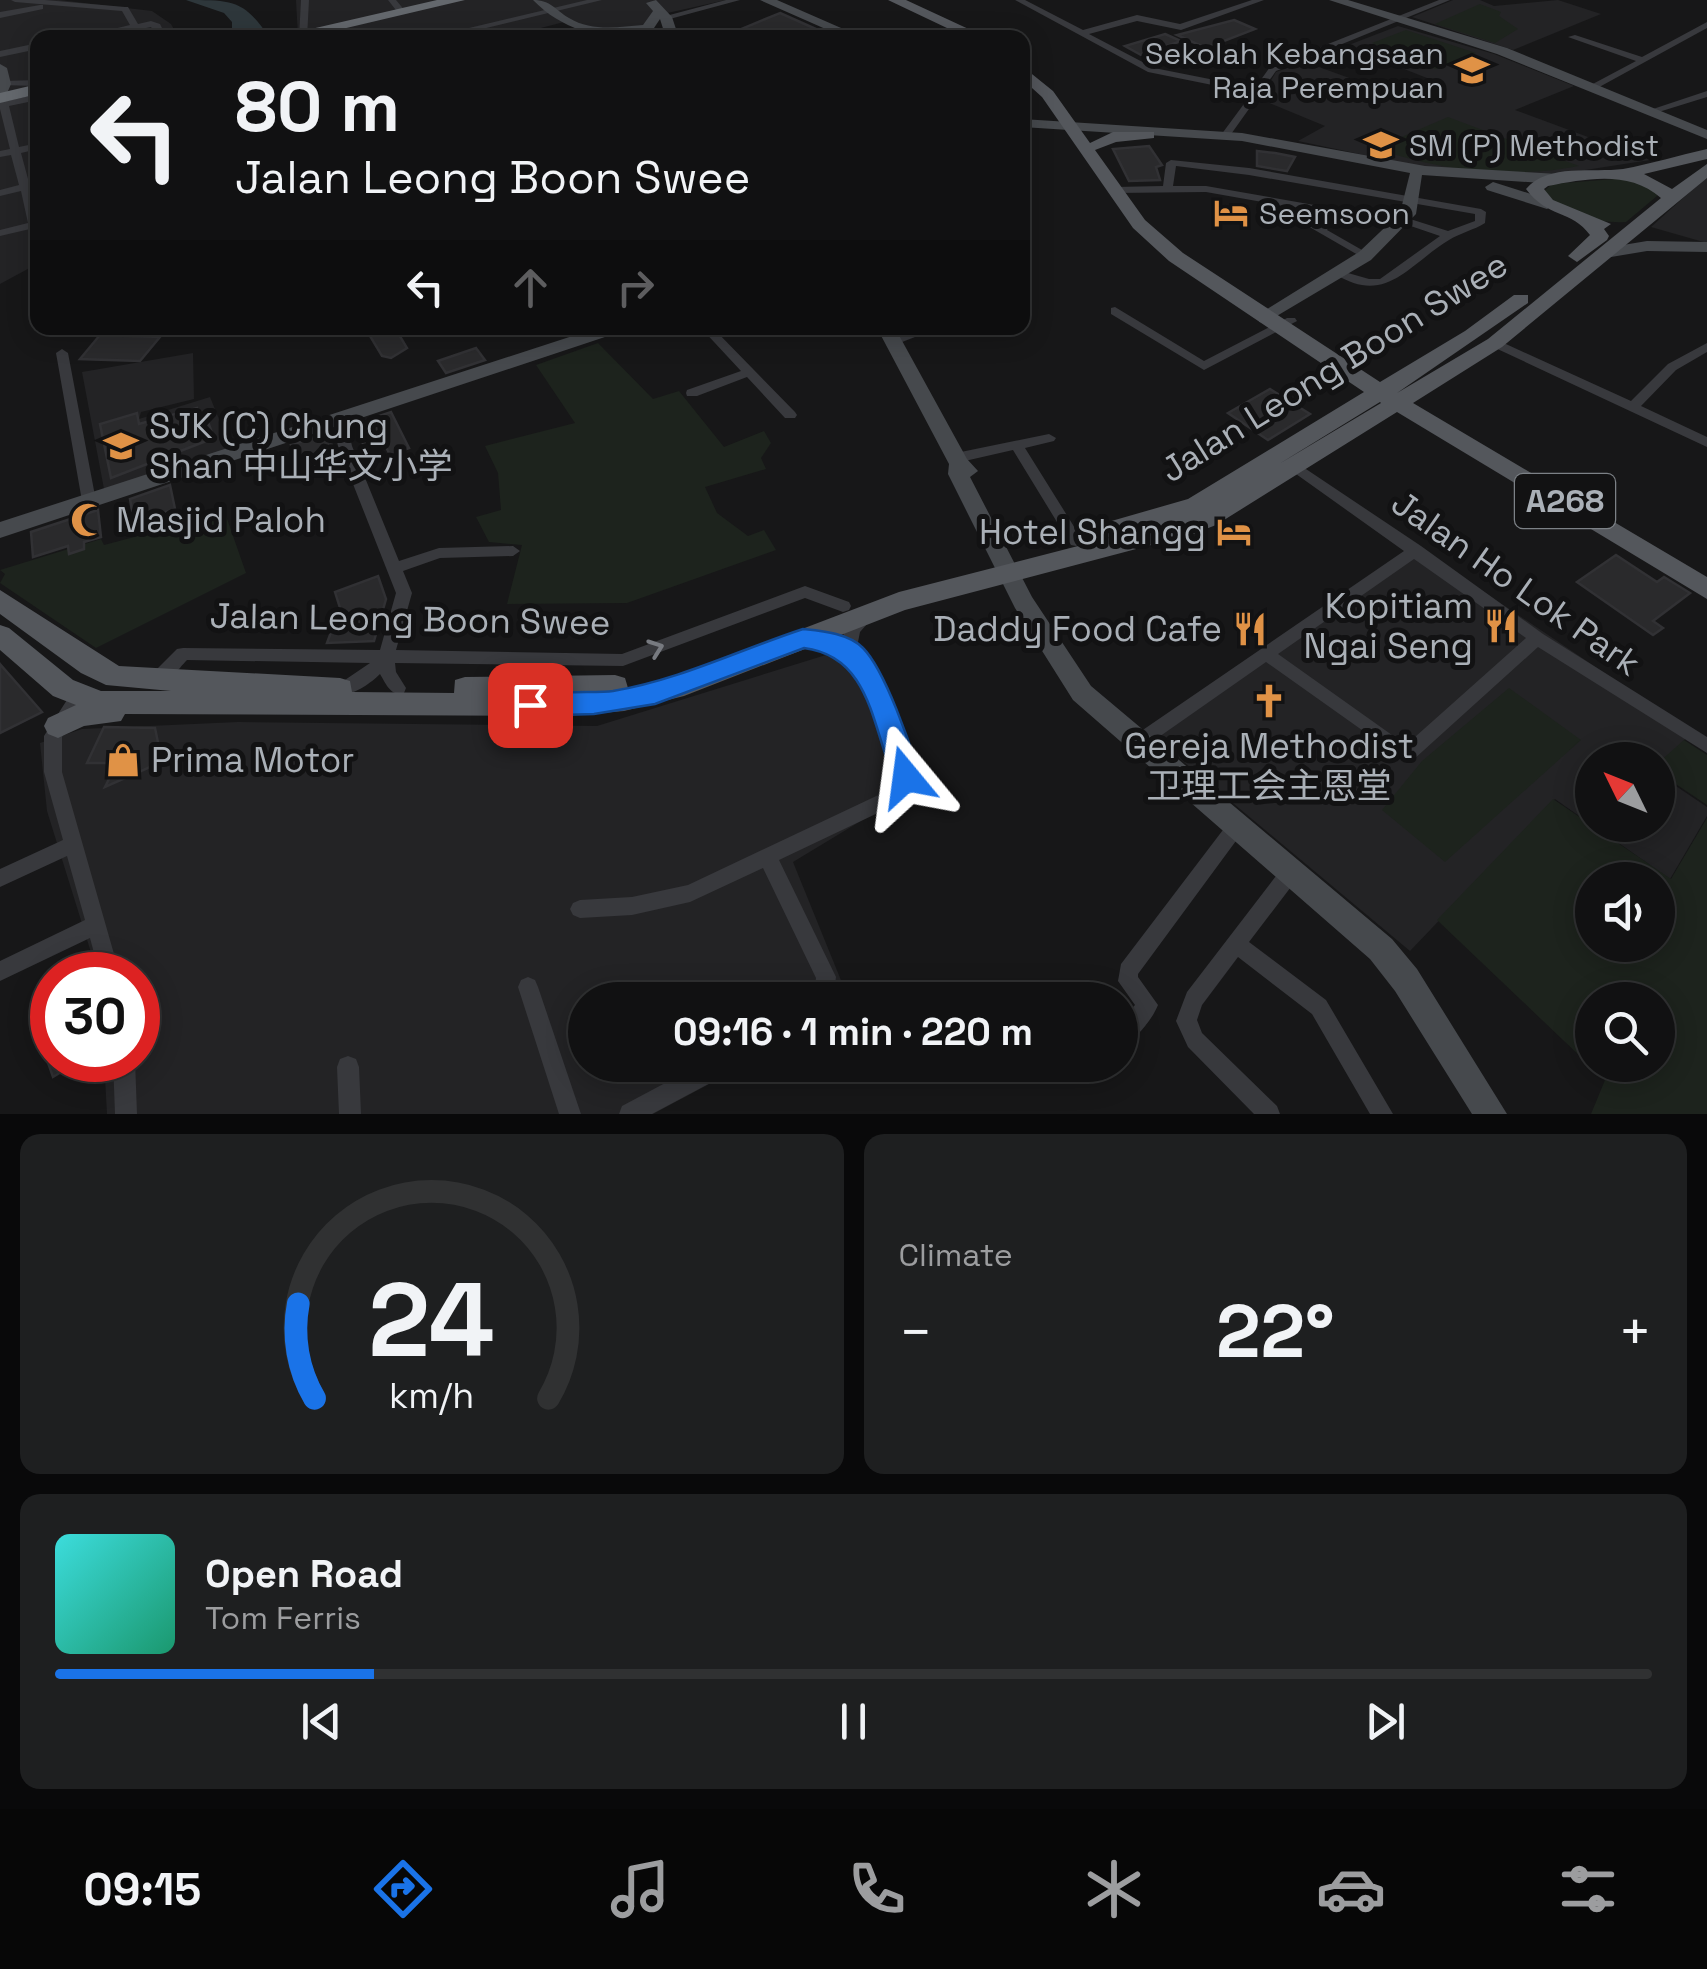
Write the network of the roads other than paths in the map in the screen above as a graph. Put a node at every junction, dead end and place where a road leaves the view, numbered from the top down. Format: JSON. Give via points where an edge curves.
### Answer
{"nodes":[{"id":1,"x":15,"y":0,"type":"edge"},
{"id":2,"x":305,"y":0,"type":"edge"},
{"id":3,"x":458,"y":0,"type":"edge"},
{"id":4,"x":538,"y":0,"type":"edge"},
{"id":5,"x":598,"y":0,"type":"edge"},
{"id":6,"x":736,"y":0,"type":"edge"},
{"id":7,"x":766,"y":0,"type":"edge"},
{"id":8,"x":895,"y":0,"type":"edge"},
{"id":9,"x":906,"y":0,"type":"edge"},
{"id":10,"x":1019,"y":0,"type":"edge"},
{"id":11,"x":1260,"y":0,"type":"edge"},
{"id":12,"x":1334,"y":0,"type":"edge"},
{"id":13,"x":1446,"y":0,"type":"edge"},
{"id":14,"x":54,"y":5,"type":"junction"},
{"id":15,"x":397,"y":6,"type":"edge"},
{"id":16,"x":658,"y":9,"type":"edge"},
{"id":17,"x":550,"y":11,"type":"junction"},
{"id":18,"x":0,"y":15,"type":"edge"},
{"id":19,"x":1404,"y":18,"type":"junction"},
{"id":20,"x":1707,"y":25,"type":"edge"},
{"id":21,"x":135,"y":26,"type":"junction"},
{"id":22,"x":597,"y":29,"type":"junction"},
{"id":23,"x":117,"y":30,"type":"edge"},
{"id":24,"x":160,"y":30,"type":"edge"},
{"id":25,"x":296,"y":30,"type":"edge"},
{"id":26,"x":313,"y":30,"type":"edge"},
{"id":27,"x":466,"y":30,"type":"edge"},
{"id":28,"x":601,"y":30,"type":"edge"},
{"id":29,"x":839,"y":30,"type":"edge"},
{"id":30,"x":963,"y":30,"type":"edge"},
{"id":31,"x":978,"y":30,"type":"edge"},
{"id":32,"x":1083,"y":33,"type":"junction"},
{"id":33,"x":1572,"y":37,"type":"dead end"},
{"id":34,"x":30,"y":48,"type":"edge"},
{"id":35,"x":0,"y":54,"type":"edge"},
{"id":36,"x":1643,"y":60,"type":"junction"},
{"id":37,"x":1030,"y":68,"type":"edge"},
{"id":38,"x":1030,"y":77,"type":"edge"},
{"id":39,"x":1592,"y":88,"type":"junction"},
{"id":40,"x":30,"y":91,"type":"edge"},
{"id":41,"x":1258,"y":91,"type":"junction"},
{"id":42,"x":3,"y":94,"type":"edge"},
{"id":43,"x":1707,"y":94,"type":"edge"},
{"id":44,"x":1648,"y":112,"type":"junction"},
{"id":45,"x":1030,"y":126,"type":"edge"},
{"id":46,"x":1081,"y":131,"type":"junction"},
{"id":47,"x":1226,"y":135,"type":"junction"},
{"id":48,"x":1148,"y":136,"type":"joint"},
{"id":49,"x":30,"y":148,"type":"edge"},
{"id":50,"x":17,"y":150,"type":"junction"},
{"id":51,"x":1707,"y":151,"type":"edge"},
{"id":52,"x":0,"y":154,"type":"edge"},
{"id":53,"x":1620,"y":174,"type":"junction"},
{"id":54,"x":1414,"y":176,"type":"junction"},
{"id":55,"x":1558,"y":179,"type":"junction"},
{"id":56,"x":1168,"y":186,"type":"junction"},
{"id":57,"x":26,"y":187,"type":"junction"},
{"id":58,"x":1346,"y":189,"type":"junction"},
{"id":59,"x":1120,"y":190,"type":"junction"},
{"id":60,"x":0,"y":193,"type":"edge"},
{"id":61,"x":1669,"y":196,"type":"junction"},
{"id":62,"x":1262,"y":197,"type":"junction"},
{"id":63,"x":1548,"y":204,"type":"junction"},
{"id":64,"x":30,"y":206,"type":"edge"},
{"id":65,"x":1332,"y":212,"type":"junction"},
{"id":66,"x":1408,"y":212,"type":"junction"},
{"id":67,"x":1643,"y":220,"type":"junction"},
{"id":68,"x":1589,"y":221,"type":"junction"},
{"id":69,"x":30,"y":226,"type":"edge"},
{"id":70,"x":1321,"y":231,"type":"junction"},
{"id":71,"x":0,"y":233,"type":"edge"},
{"id":72,"x":1448,"y":234,"type":"junction"},
{"id":73,"x":1678,"y":246,"type":"junction"},
{"id":74,"x":1707,"y":247,"type":"edge"},
{"id":75,"x":1605,"y":253,"type":"junction"},
{"id":76,"x":1366,"y":256,"type":"junction"},
{"id":77,"x":1342,"y":274,"type":"junction"},
{"id":78,"x":1115,"y":311,"type":"dead end"},
{"id":79,"x":1278,"y":319,"type":"junction"},
{"id":80,"x":593,"y":335,"type":"edge"},
{"id":81,"x":715,"y":335,"type":"edge"},
{"id":82,"x":888,"y":335,"type":"edge"},
{"id":83,"x":1494,"y":343,"type":"junction"},
{"id":84,"x":1707,"y":347,"type":"edge"},
{"id":85,"x":62,"y":353,"type":"dead end"},
{"id":86,"x":1360,"y":371,"type":"junction"},
{"id":87,"x":749,"y":372,"type":"junction"},
{"id":88,"x":692,"y":393,"type":"dead end"},
{"id":89,"x":1400,"y":397,"type":"junction"},
{"id":90,"x":1632,"y":407,"type":"junction"},
{"id":91,"x":790,"y":416,"type":"dead end"},
{"id":92,"x":339,"y":420,"type":"junction"},
{"id":93,"x":1049,"y":438,"type":"dead end"},
{"id":94,"x":1707,"y":442,"type":"edge"},
{"id":95,"x":1016,"y":445,"type":"junction"},
{"id":96,"x":957,"y":461,"type":"junction"},
{"id":97,"x":1294,"y":466,"type":"junction"},
{"id":98,"x":89,"y":501,"type":"junction"},
{"id":99,"x":0,"y":530,"type":"edge"},
{"id":100,"x":1076,"y":541,"type":"junction"},
{"id":101,"x":1416,"y":550,"type":"junction"},
{"id":102,"x":512,"y":551,"type":"dead end"},
{"id":103,"x":1012,"y":566,"type":"junction"},
{"id":104,"x":396,"y":568,"type":"junction"},
{"id":105,"x":1707,"y":578,"type":"edge"},
{"id":106,"x":1707,"y":589,"type":"edge"},
{"id":107,"x":0,"y":600,"type":"edge"},
{"id":108,"x":872,"y":612,"type":"junction"},
{"id":109,"x":36,"y":624,"type":"junction"},
{"id":110,"x":0,"y":635,"type":"edge"},
{"id":111,"x":803,"y":638,"type":"junction"},
{"id":112,"x":1537,"y":638,"type":"junction"},
{"id":113,"x":854,"y":654,"type":"junction"},
{"id":114,"x":1266,"y":654,"type":"junction"},
{"id":115,"x":386,"y":657,"type":"junction"},
{"id":116,"x":624,"y":673,"type":"junction"},
{"id":117,"x":244,"y":686,"type":"junction"},
{"id":118,"x":398,"y":688,"type":"junction"},
{"id":119,"x":345,"y":689,"type":"junction"},
{"id":120,"x":159,"y":693,"type":"junction"},
{"id":121,"x":78,"y":697,"type":"junction"},
{"id":122,"x":58,"y":726,"type":"junction"},
{"id":123,"x":1140,"y":741,"type":"junction"},
{"id":124,"x":1707,"y":746,"type":"edge"},
{"id":125,"x":1238,"y":824,"type":"junction"},
{"id":126,"x":72,"y":845,"type":"junction"},
{"id":127,"x":768,"y":858,"type":"junction"},
{"id":128,"x":1292,"y":869,"type":"junction"},
{"id":129,"x":0,"y":878,"type":"edge"},
{"id":130,"x":580,"y":909,"type":"dead end"},
{"id":131,"x":95,"y":925,"type":"junction"},
{"id":132,"x":1236,"y":944,"type":"junction"},
{"id":133,"x":103,"y":952,"type":"edge"},
{"id":134,"x":0,"y":972,"type":"edge"},
{"id":135,"x":826,"y":982,"type":"edge"},
{"id":136,"x":1129,"y":982,"type":"edge"},
{"id":137,"x":528,"y":987,"type":"dead end"},
{"id":138,"x":1138,"y":992,"type":"edge"},
{"id":139,"x":1138,"y":1016,"type":"edge"},
{"id":140,"x":348,"y":1067,"type":"dead end"},
{"id":141,"x":125,"y":1082,"type":"edge"},
{"id":142,"x":689,"y":1082,"type":"edge"},
{"id":143,"x":126,"y":1114,"type":"edge"},
{"id":144,"x":350,"y":1114,"type":"edge"},
{"id":145,"x":570,"y":1114,"type":"edge"},
{"id":146,"x":630,"y":1114,"type":"edge"},
{"id":147,"x":1269,"y":1114,"type":"edge"},
{"id":148,"x":1382,"y":1114,"type":"edge"},
{"id":149,"x":1491,"y":1114,"type":"edge"}],
"edges":[{"from":1,"to":14,"type":"street"},
{"from":2,"to":25,"type":"street"},
{"from":3,"to":15,"type":"highway"},
{"from":4,"to":17,"type":"main road"},
{"from":5,"to":17,"type":"street"},
{"from":6,"to":16,"type":"street"},
{"from":7,"to":29,"type":"main road"},
{"from":8,"to":30,"type":"main road"},
{"from":9,"to":31,"type":"main road"},
{"from":10,"to":32,"type":"street"},
{"from":11,"to":32,"type":"street","via":[[1180,26],[1143,18]]},
{"from":12,"to":19,"type":"main road"},
{"from":13,"to":19,"type":"street"},
{"from":14,"to":18,"type":"street"},
{"from":14,"to":21,"type":"street","via":[[124,10]]},
{"from":15,"to":26,"type":"highway"},
{"from":16,"to":22,"type":"main road","via":[[642,30]]},
{"from":17,"to":22,"type":"main road","via":[[567,23]]},
{"from":17,"to":27,"type":"street"},
{"from":19,"to":39,"type":"main road"},
{"from":19,"to":41,"type":"street","via":[[1273,69]]},
{"from":20,"to":36,"type":"street"},
{"from":21,"to":23,"type":"street"},
{"from":21,"to":24,"type":"street"},
{"from":22,"to":28,"type":"main road"},
{"from":32,"to":41,"type":"street","via":[[1160,74]]},
{"from":33,"to":36,"type":"street"},
{"from":34,"to":35,"type":"street"},
{"from":36,"to":39,"type":"street"},
{"from":37,"to":46,"type":"main road","via":[[1050,84]]},
{"from":38,"to":46,"type":"main road"},
{"from":39,"to":44,"type":"main road"},
{"from":40,"to":42,"type":"highway"},
{"from":41,"to":47,"type":"street"},
{"from":42,"to":50,"type":"street"},
{"from":43,"to":44,"type":"street"},
{"from":44,"to":51,"type":"main road"},
{"from":45,"to":46,"type":"main road"},
{"from":46,"to":47,"type":"main road"},
{"from":46,"to":48,"type":"main road"},
{"from":46,"to":59,"type":"main road","number":"A268"},
{"from":46,"to":59,"type":"main road","number":"A268"},
{"from":47,"to":55,"type":"main road","via":[[1425,171]]},
{"from":48,"to":54,"type":"main road","via":[[1262,146]]},
{"from":49,"to":50,"type":"street"},
{"from":50,"to":52,"type":"street"},
{"from":50,"to":57,"type":"street"},
{"from":51,"to":53,"type":"main road"},
{"from":51,"to":61,"type":"main road","name":"Jalan Leong Boon Swee"},
{"from":53,"to":55,"type":"main road"},
{"from":53,"to":61,"type":"main road","via":[[1643,178]]},
{"from":54,"to":63,"type":"main road","via":[[1479,184]]},
{"from":54,"to":66,"type":"main road"},
{"from":55,"to":63,"type":"main road","via":[[1535,189]]},
{"from":56,"to":58,"type":"street","via":[[1171,163]]},
{"from":56,"to":59,"type":"street"},
{"from":56,"to":62,"type":"street"},
{"from":57,"to":60,"type":"street"},
{"from":57,"to":64,"type":"street"},
{"from":58,"to":65,"type":"street"},
{"from":58,"to":66,"type":"street"},
{"from":59,"to":79,"type":"main road","number":"A268","via":[[1163,237]]},
{"from":61,"to":67,"type":"main road","name":"Jalan Leong Boon Swee"},
{"from":62,"to":65,"type":"street"},
{"from":62,"to":70,"type":"street"},
{"from":63,"to":68,"type":"main road"},
{"from":65,"to":70,"type":"street"},
{"from":66,"to":72,"type":"street"},
{"from":66,"to":72,"type":"street","via":[[1481,212],[1480,223]]},
{"from":66,"to":76,"type":"main road"},
{"from":67,"to":68,"type":"main road"},
{"from":67,"to":73,"type":"main road"},
{"from":67,"to":75,"type":"main road","name":"Jalan Leong Boon Swee"},
{"from":68,"to":89,"type":"main road","name":"Jalan Leong Boon Swee","via":[[1600,234],[1590,245]]},
{"from":69,"to":71,"type":"street"},
{"from":70,"to":76,"type":"street"},
{"from":72,"to":77,"type":"street","via":[[1383,282]]},
{"from":73,"to":74,"type":"main road"},
{"from":73,"to":75,"type":"main road"},
{"from":75,"to":83,"type":"main road","name":"Jalan Leong Boon Swee"},
{"from":76,"to":77,"type":"main road"},
{"from":77,"to":79,"type":"main road"},
{"from":78,"to":79,"type":"street","via":[[1204,366]]},
{"from":79,"to":86,"type":"main road","number":"A268"},
{"from":80,"to":92,"type":"main road"},
{"from":81,"to":87,"type":"street"},
{"from":82,"to":96,"type":"main road"},
{"from":83,"to":89,"type":"main road","name":"Jalan Leong Boon Swee"},
{"from":83,"to":90,"type":"street"},
{"from":84,"to":90,"type":"street","via":[[1672,368]]},
{"from":85,"to":98,"type":"street"},
{"from":86,"to":89,"type":"main road","number":"A268"},
{"from":86,"to":89,"type":"main road","via":[[1364,393]]},
{"from":87,"to":88,"type":"street"},
{"from":87,"to":91,"type":"street"},
{"from":89,"to":97,"type":"main road","name":"Jalan Leong Boon Swee"},
{"from":89,"to":100,"type":"main road","name":"Jalan Leong Boon Swee","via":[[1196,505]]},
{"from":89,"to":105,"type":"main road","number":"A268"},
{"from":89,"to":106,"type":"main road","number":"A268"},
{"from":90,"to":94,"type":"street"},
{"from":92,"to":98,"type":"main road"},
{"from":92,"to":104,"type":"street"},
{"from":93,"to":95,"type":"street"},
{"from":95,"to":96,"type":"street"},
{"from":95,"to":100,"type":"street"},
{"from":96,"to":103,"type":"main road","via":[[958,474]]},
{"from":97,"to":101,"type":"street","name":"Jalan Ho Lok Park"},
{"from":97,"to":103,"type":"main road","name":"Jalan Leong Boon Swee","via":[[1196,524]]},
{"from":98,"to":99,"type":"main road"},
{"from":100,"to":103,"type":"main road","name":"Jalan Leong Boon Swee"},
{"from":101,"to":112,"type":"street","name":"Jalan Ho Lok Park"},
{"from":101,"to":114,"type":"street"},
{"from":102,"to":104,"type":"street","via":[[439,553]]},
{"from":103,"to":108,"type":"main road","name":"Jalan Leong Boon Swee"},
{"from":116,"to":103,"type":"main road","name":"Jalan Leong Boon Swee","one_way":true,"via":[[684,669],[843,606]]},
{"from":103,"to":123,"type":"main road","via":[[1082,693]]},
{"from":104,"to":115,"type":"street","via":[[404,593]]},
{"from":107,"to":109,"type":"main road","name":"Jalan Leong Boon Swee"},
{"from":108,"to":111,"type":"main road","name":"Jalan Leong Boon Swee"},
{"from":108,"to":113,"type":"street","via":[[850,636]]},
{"from":109,"to":120,"type":"main road","name":"Jalan Leong Boon Swee","via":[[102,671]]},
{"from":109,"to":121,"type":"main road","via":[[83,675]]},
{"from":110,"to":121,"type":"main road"},
{"from":111,"to":113,"type":"street"},
{"from":111,"to":120,"type":"main road","name":"Jalan Leong Boon Swee","via":[[655,694],[594,704]]},
{"from":112,"to":114,"type":"street","via":[[1407,755]]},
{"from":112,"to":124,"type":"street","name":"Jalan Ho Lok Park"},
{"from":113,"to":127,"type":"street","via":[[898,742],[906,766],[903,787],[886,802]]},
{"from":114,"to":123,"type":"street"},
{"from":115,"to":116,"type":"street","name":"Jalan Leong Boon Swee"},
{"from":115,"to":118,"type":"street"},
{"from":115,"to":119,"type":"street"},
{"from":115,"to":120,"type":"street","name":"Jalan Leong Boon Swee","via":[[183,654]]},
{"from":116,"to":118,"type":"main road","name":"Jalan Leong Boon Swee"},
{"from":117,"to":119,"type":"main road","name":"Jalan Leong Boon Swee"},
{"from":117,"to":120,"type":"main road","name":"Jalan Leong Boon Swee"},
{"from":117,"to":121,"type":"main road"},
{"from":118,"to":119,"type":"main road","name":"Jalan Leong Boon Swee"},
{"from":120,"to":121,"type":"main road","name":"Jalan Leong Boon Swee","via":[[100,702]]},
{"from":120,"to":122,"type":"main road","via":[[132,713],[80,715]]},
{"from":121,"to":122,"type":"street"},
{"from":122,"to":126,"type":"street","via":[[53,772]]},
{"from":123,"to":125,"type":"main road"},
{"from":125,"to":128,"type":"main road"},
{"from":125,"to":136,"type":"street","via":[[1128,971]]},
{"from":126,"to":129,"type":"street"},
{"from":126,"to":131,"type":"street"},
{"from":127,"to":130,"type":"street","via":[[680,897]]},
{"from":127,"to":135,"type":"street"},
{"from":128,"to":132,"type":"street"},
{"from":128,"to":149,"type":"main road","via":[[1358,926],[1406,980]]},
{"from":131,"to":133,"type":"street"},
{"from":131,"to":134,"type":"street"},
{"from":132,"to":147,"type":"street","via":[[1194,999],[1186,1021],[1195,1040]]},
{"from":132,"to":148,"type":"street","via":[[1319,1007]]},
{"from":137,"to":145,"type":"street"},
{"from":138,"to":139,"type":"street","via":[[1148,1004]]},
{"from":140,"to":144,"type":"street"},
{"from":141,"to":143,"type":"street"},
{"from":142,"to":146,"type":"street"}]}
